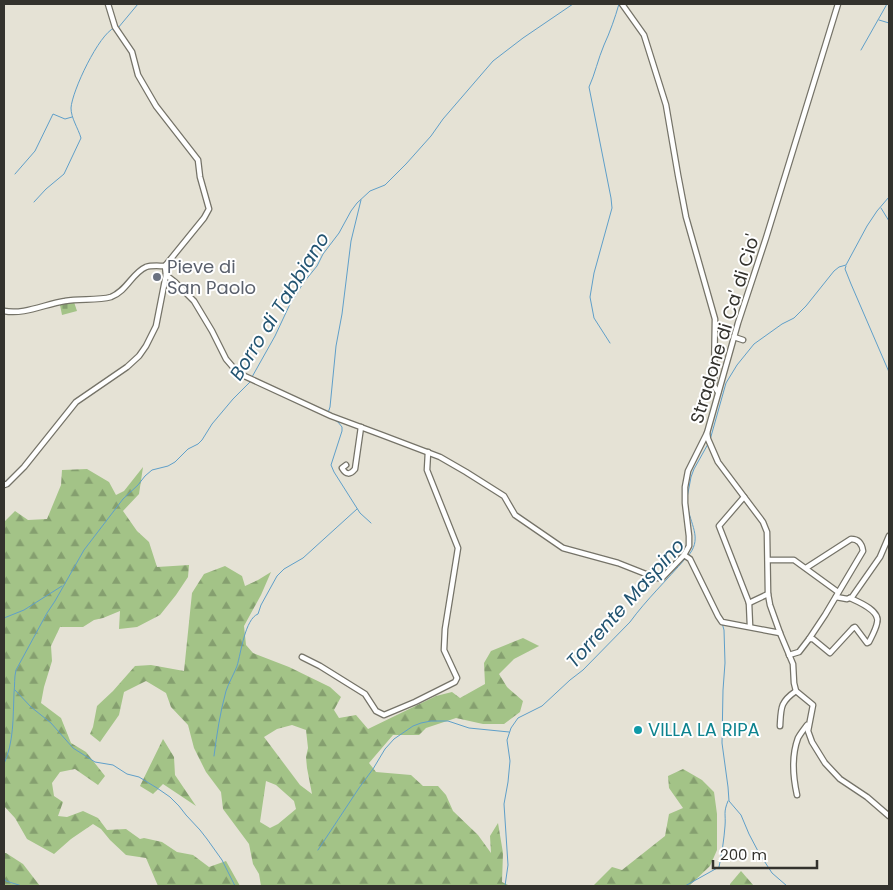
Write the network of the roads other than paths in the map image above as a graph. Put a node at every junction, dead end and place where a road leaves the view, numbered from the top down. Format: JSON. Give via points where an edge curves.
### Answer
{"nodes":[{"id":1,"x":108,"y":4,"type":"edge"},
{"id":2,"x":622,"y":4,"type":"edge"},
{"id":3,"x":838,"y":4,"type":"edge"},
{"id":4,"x":165,"y":266,"type":"junction"},
{"id":5,"x":166,"y":275,"type":"junction"},
{"id":6,"x":4,"y":311,"type":"edge"},
{"id":7,"x":734,"y":337,"type":"junction"},
{"id":8,"x":743,"y":340,"type":"dead end"},
{"id":9,"x":718,"y":392,"type":"junction"},
{"id":10,"x":361,"y":427,"type":"junction"},
{"id":11,"x":707,"y":433,"type":"junction"},
{"id":12,"x":428,"y":452,"type":"junction"},
{"id":13,"x":346,"y":465,"type":"dead end"},
{"id":14,"x":4,"y":485,"type":"edge"},
{"id":15,"x":744,"y":497,"type":"junction"},
{"id":16,"x":889,"y":536,"type":"edge"},
{"id":17,"x":684,"y":555,"type":"junction"},
{"id":18,"x":768,"y":560,"type":"junction"},
{"id":19,"x":806,"y":568,"type":"junction"},
{"id":20,"x":838,"y":592,"type":"junction"},
{"id":21,"x":768,"y":594,"type":"junction"},
{"id":22,"x":836,"y":597,"type":"junction"},
{"id":23,"x":850,"y":598,"type":"junction"},
{"id":24,"x":749,"y":603,"type":"junction"},
{"id":25,"x":750,"y":626,"type":"junction"},
{"id":26,"x":780,"y":633,"type":"junction"},
{"id":27,"x":809,"y":639,"type":"junction"},
{"id":28,"x":789,"y":655,"type":"junction"},
{"id":29,"x":302,"y":658,"type":"dead end"},
{"id":30,"x":796,"y":691,"type":"junction"},
{"id":31,"x":808,"y":724,"type":"junction"},
{"id":32,"x":780,"y":726,"type":"dead end"},
{"id":33,"x":797,"y":795,"type":"dead end"},
{"id":34,"x":889,"y":816,"type":"edge"}],
"edges":[{"from":1,"to":4,"type":"street","via":[[115,27],[132,52],[138,75],[156,106],[198,160],[209,209]]},
{"from":2,"to":9,"type":"street","via":[[644,35],[666,105],[686,218],[715,319],[714,386]]},
{"from":3,"to":7,"type":"street","name":"Stradone di Ca' di Cio'"},
{"from":4,"to":5,"type":"street"},
{"from":4,"to":6,"type":"street","via":[[141,270],[120,292],[110,297]]},
{"from":5,"to":10,"type":"street","via":[[194,301],[226,359],[238,373]]},
{"from":5,"to":14,"type":"street","via":[[156,326],[140,356],[76,402],[24,467]]},
{"from":7,"to":8,"type":"street"},
{"from":7,"to":9,"type":"street","name":"Stradone di Ca' di Cio'"},
{"from":9,"to":11,"type":"street","name":"Stradone di Ca' di Cio'"},
{"from":10,"to":12,"type":"street"},
{"from":10,"to":13,"type":"street","via":[[352,473],[345,473],[342,468]]},
{"from":11,"to":15,"type":"street","name":"Stradone di Ca' di Cio'","via":[[718,462]]},
{"from":11,"to":17,"type":"street","via":[[688,471],[684,502],[689,546]]},
{"from":12,"to":17,"type":"street","via":[[504,496],[516,515],[563,548],[618,563],[656,578],[662,578]]},
{"from":12,"to":29,"type":"street","via":[[427,470],[458,548],[444,650],[457,678],[455,682],[384,715],[376,710],[365,694]]},
{"from":15,"to":18,"type":"street","name":"Stradone di Ca' di Cio'","via":[[767,532]]},
{"from":15,"to":24,"type":"street","via":[[719,526]]},
{"from":16,"to":23,"type":"street","via":[[880,557]]},
{"from":17,"to":25,"type":"street","via":[[690,558],[722,622]]},
{"from":18,"to":19,"type":"street","via":[[794,560]]},
{"from":18,"to":21,"type":"street","name":"Stradone di Ca' di Cio'"},
{"from":19,"to":20,"type":"street"},
{"from":19,"to":20,"type":"street","via":[[851,539],[859,540],[863,551]]},
{"from":20,"to":22,"type":"street"},
{"from":21,"to":24,"type":"street"},
{"from":21,"to":26,"type":"street","name":"Stradone di Ca' di Cio'"},
{"from":22,"to":23,"type":"street"},
{"from":22,"to":27,"type":"street"},
{"from":23,"to":27,"type":"street","via":[[877,614],[878,621],[869,642],[855,627],[830,653]]},
{"from":24,"to":25,"type":"street"},
{"from":25,"to":26,"type":"street"},
{"from":26,"to":28,"type":"street","name":"Stradone di Ca' di Cio'"},
{"from":27,"to":28,"type":"street","via":[[799,652]]},
{"from":28,"to":30,"type":"street","name":"Stradone di Ca' di Cio'"},
{"from":30,"to":31,"type":"street","via":[[813,705]]},
{"from":30,"to":32,"type":"street","via":[[786,698],[781,709]]},
{"from":31,"to":33,"type":"street","via":[[798,737],[794,755]]},
{"from":31,"to":34,"type":"street","via":[[812,742],[825,763],[840,779]]}]}
